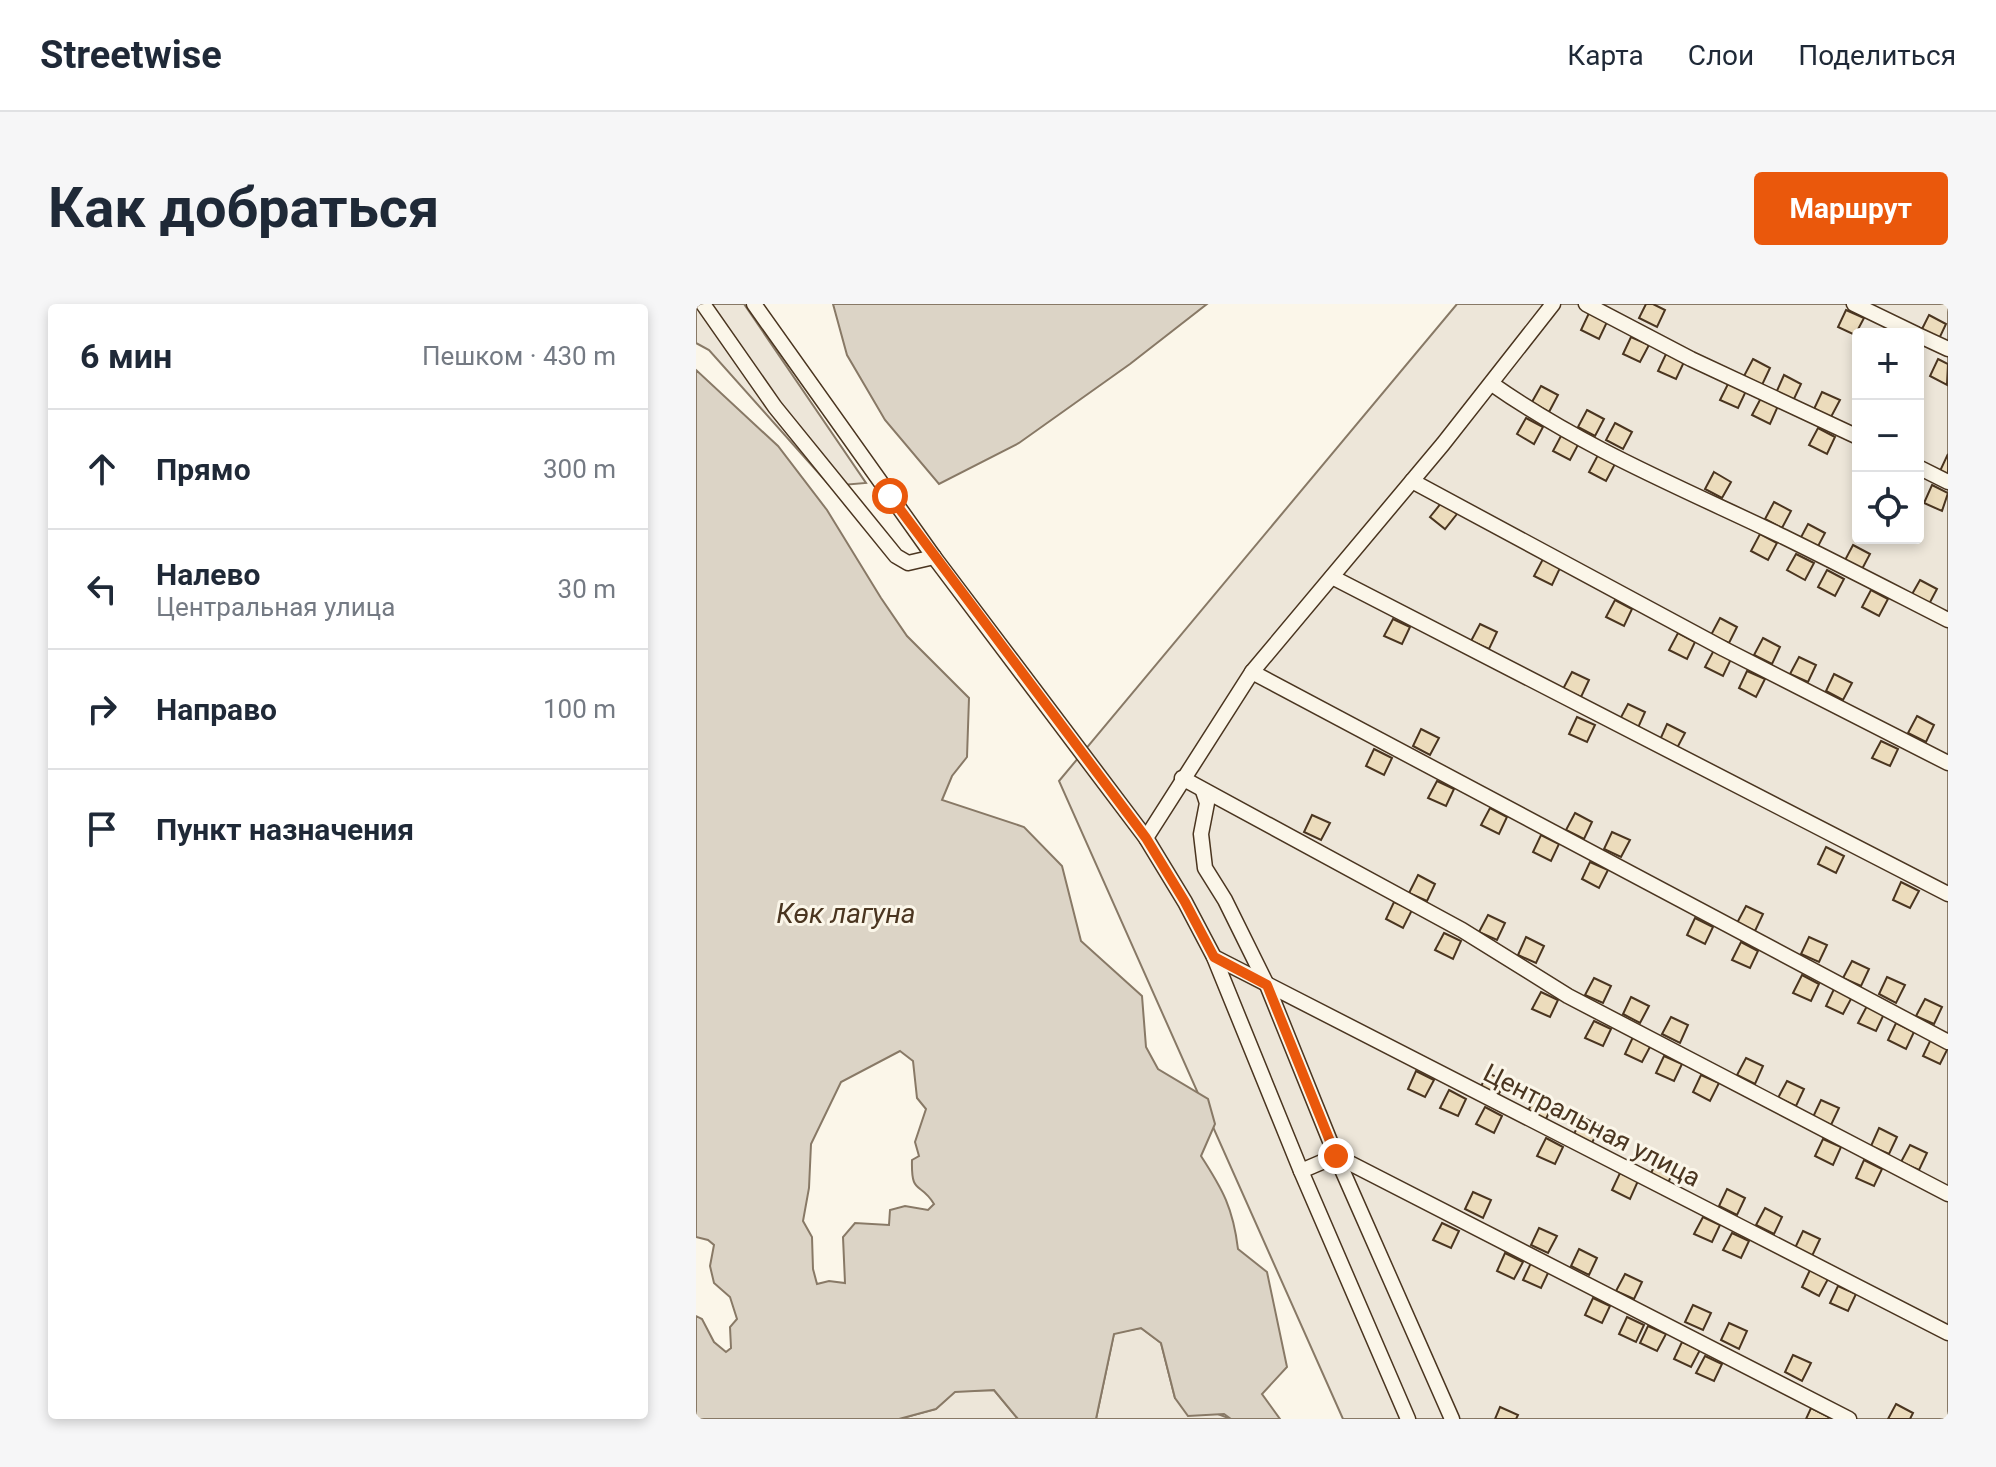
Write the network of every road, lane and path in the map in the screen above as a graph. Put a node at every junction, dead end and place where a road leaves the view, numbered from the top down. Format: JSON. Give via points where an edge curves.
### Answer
{"nodes":[{"id":1,"x":703,"y":304,"type":"edge"},
{"id":2,"x":754,"y":304,"type":"edge"},
{"id":3,"x":1553,"y":304,"type":"edge"},
{"id":4,"x":1586,"y":304,"type":"edge"},
{"id":5,"x":1854,"y":304,"type":"edge"},
{"id":6,"x":1904,"y":328,"type":"edge"},
{"id":7,"x":1924,"y":337,"type":"edge"},
{"id":8,"x":1948,"y":349,"type":"edge"},
{"id":9,"x":1492,"y":384,"type":"junction"},
{"id":10,"x":1852,"y":434,"type":"edge"},
{"id":11,"x":1924,"y":470,"type":"edge"},
{"id":12,"x":1412,"y":481,"type":"junction"},
{"id":13,"x":1948,"y":482,"type":"edge"},
{"id":14,"x":934,"y":557,"type":"junction"},
{"id":15,"x":1332,"y":577,"type":"junction"},
{"id":16,"x":1948,"y":620,"type":"edge"},
{"id":17,"x":1252,"y":672,"type":"junction"},
{"id":18,"x":1948,"y":763,"type":"edge"},
{"id":19,"x":1182,"y":778,"type":"junction"},
{"id":20,"x":1203,"y":791,"type":"junction"},
{"id":21,"x":1146,"y":838,"type":"junction"},
{"id":22,"x":1948,"y":894,"type":"edge"},
{"id":23,"x":1214,"y":957,"type":"junction"},
{"id":24,"x":1267,"y":985,"type":"junction"},
{"id":25,"x":1948,"y":1042,"type":"edge"},
{"id":26,"x":1336,"y":1156,"type":"junction"},
{"id":27,"x":1301,"y":1171,"type":"junction"},
{"id":28,"x":1948,"y":1194,"type":"edge"},
{"id":29,"x":1948,"y":1333,"type":"edge"},
{"id":30,"x":1453,"y":1418,"type":"edge"},
{"id":31,"x":1408,"y":1419,"type":"edge"},
{"id":32,"x":1849,"y":1419,"type":"edge"}],
"edges":[{"from":1,"to":14,"type":"street","via":[[775,407],[896,556],[908,563]]},
{"from":2,"to":14,"type":"street"},
{"from":3,"to":9,"type":"street"},
{"from":4,"to":10,"type":"street"},
{"from":5,"to":6,"type":"street"},
{"from":7,"to":8,"type":"street"},
{"from":9,"to":12,"type":"street"},
{"from":9,"to":16,"type":"street","via":[[1539,417],[1632,466]]},
{"from":11,"to":13,"type":"street"},
{"from":12,"to":15,"type":"street"},
{"from":12,"to":18,"type":"street"},
{"from":14,"to":21,"type":"street"},
{"from":15,"to":17,"type":"street"},
{"from":15,"to":22,"type":"street"},
{"from":17,"to":19,"type":"street"},
{"from":17,"to":25,"type":"street"},
{"from":19,"to":20,"type":"street"},
{"from":19,"to":21,"type":"street"},
{"from":20,"to":24,"type":"street","via":[[1205,868]]},
{"from":20,"to":28,"type":"street","via":[[1462,930],[1568,996]]},
{"from":21,"to":23,"type":"street"},
{"from":23,"to":24,"type":"street","name":"Центральная улица"},
{"from":23,"to":27,"type":"street"},
{"from":24,"to":26,"type":"street"},
{"from":24,"to":29,"type":"street","name":"Центральная улица"},
{"from":26,"to":27,"type":"street"},
{"from":26,"to":30,"type":"street"},
{"from":26,"to":32,"type":"street"},
{"from":27,"to":31,"type":"street"}]}
